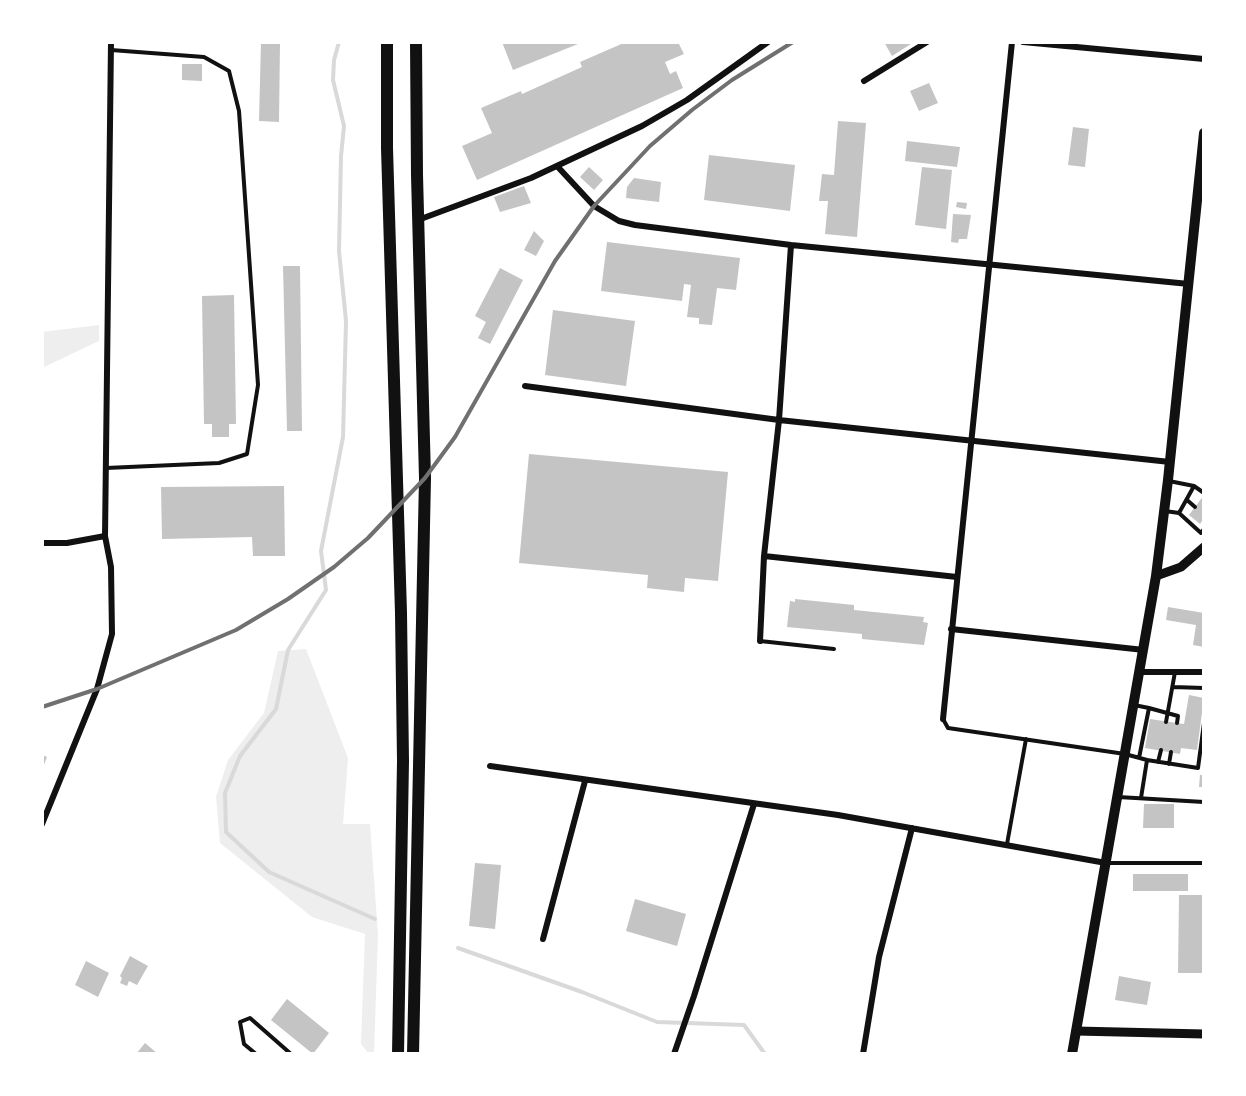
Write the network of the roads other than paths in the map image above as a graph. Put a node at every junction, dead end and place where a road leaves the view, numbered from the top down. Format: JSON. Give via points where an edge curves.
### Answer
{"nodes":[{"id":1,"x":111,"y":42,"type":"edge"},
{"id":2,"x":387,"y":42,"type":"edge"},
{"id":3,"x":416,"y":42,"type":"edge"},
{"id":4,"x":768,"y":42,"type":"edge"},
{"id":5,"x":927,"y":42,"type":"edge"},
{"id":6,"x":1012,"y":42,"type":"edge"},
{"id":7,"x":1023,"y":42,"type":"edge"},
{"id":8,"x":111,"y":50,"type":"junction"},
{"id":9,"x":1204,"y":59,"type":"edge"},
{"id":10,"x":864,"y":81,"type":"dead end"},
{"id":11,"x":1204,"y":133,"type":"edge"},
{"id":12,"x":557,"y":166,"type":"junction"},
{"id":13,"x":418,"y":220,"type":"junction"},
{"id":14,"x":790,"y":245,"type":"junction"},
{"id":15,"x":991,"y":266,"type":"junction"},
{"id":16,"x":1189,"y":284,"type":"junction"},
{"id":17,"x":525,"y":386,"type":"dead end"},
{"id":18,"x":779,"y":420,"type":"junction"},
{"id":19,"x":971,"y":441,"type":"junction"},
{"id":20,"x":1170,"y":462,"type":"junction"},
{"id":21,"x":106,"y":468,"type":"junction"},
{"id":22,"x":1168,"y":480,"type":"junction"},
{"id":23,"x":1194,"y":486,"type":"junction"},
{"id":24,"x":1204,"y":493,"type":"edge"},
{"id":25,"x":1187,"y":500,"type":"junction"},
{"id":26,"x":1195,"y":507,"type":"dead end"},
{"id":27,"x":1164,"y":511,"type":"junction"},
{"id":28,"x":1179,"y":513,"type":"junction"},
{"id":29,"x":1203,"y":532,"type":"edge"},
{"id":30,"x":105,"y":536,"type":"junction"},
{"id":31,"x":42,"y":543,"type":"edge"},
{"id":32,"x":1204,"y":548,"type":"edge"},
{"id":33,"x":764,"y":556,"type":"junction"},
{"id":34,"x":1156,"y":576,"type":"junction"},
{"id":35,"x":957,"y":577,"type":"junction"},
{"id":36,"x":951,"y":629,"type":"junction"},
{"id":37,"x":760,"y":641,"type":"joint"},
{"id":38,"x":834,"y":649,"type":"dead end"},
{"id":39,"x":1144,"y":650,"type":"junction"},
{"id":40,"x":1140,"y":672,"type":"junction"},
{"id":41,"x":1175,"y":672,"type":"junction"},
{"id":42,"x":1204,"y":672,"type":"edge"},
{"id":43,"x":1173,"y":687,"type":"junction"},
{"id":44,"x":1204,"y":688,"type":"edge"},
{"id":45,"x":1134,"y":704,"type":"junction"},
{"id":46,"x":1149,"y":708,"type":"junction"},
{"id":47,"x":1168,"y":713,"type":"junction"},
{"id":48,"x":943,"y":719,"type":"joint"},
{"id":49,"x":1166,"y":722,"type":"dead end"},
{"id":50,"x":1177,"y":723,"type":"dead end"},
{"id":51,"x":1204,"y":723,"type":"edge"},
{"id":52,"x":1026,"y":739,"type":"junction"},
{"id":53,"x":1161,"y":750,"type":"dead end"},
{"id":54,"x":1171,"y":752,"type":"dead end"},
{"id":55,"x":1125,"y":754,"type":"junction"},
{"id":56,"x":1139,"y":758,"type":"junction"},
{"id":57,"x":1147,"y":760,"type":"junction"},
{"id":58,"x":1158,"y":762,"type":"junction"},
{"id":59,"x":1169,"y":764,"type":"junction"},
{"id":60,"x":490,"y":766,"type":"dead end"},
{"id":61,"x":585,"y":781,"type":"junction"},
{"id":62,"x":1118,"y":797,"type":"junction"},
{"id":63,"x":1141,"y":798,"type":"junction"},
{"id":64,"x":1204,"y":802,"type":"edge"},
{"id":65,"x":754,"y":804,"type":"junction"},
{"id":66,"x":42,"y":824,"type":"edge"},
{"id":67,"x":912,"y":828,"type":"junction"},
{"id":68,"x":1007,"y":844,"type":"junction"},
{"id":69,"x":1204,"y":855,"type":"edge"},
{"id":70,"x":1106,"y":863,"type":"junction"},
{"id":71,"x":1203,"y":863,"type":"edge"},
{"id":72,"x":543,"y":939,"type":"dead end"},
{"id":73,"x":1076,"y":1031,"type":"junction"},
{"id":74,"x":1204,"y":1034,"type":"edge"},
{"id":75,"x":256,"y":1054,"type":"edge"},
{"id":76,"x":291,"y":1054,"type":"edge"},
{"id":77,"x":398,"y":1054,"type":"edge"},
{"id":78,"x":413,"y":1054,"type":"edge"},
{"id":79,"x":674,"y":1054,"type":"edge"},
{"id":80,"x":863,"y":1054,"type":"edge"},
{"id":81,"x":1072,"y":1054,"type":"edge"}],
"edges":[{"from":1,"to":8,"type":"street"},
{"from":2,"to":77,"type":"highway","via":[[403,761]]},
{"from":3,"to":13,"type":"highway"},
{"from":4,"to":12,"type":"street","via":[[687,100]]},
{"from":5,"to":10,"type":"street"},
{"from":6,"to":15,"type":"street"},
{"from":7,"to":9,"type":"street"},
{"from":8,"to":21,"type":"street"},
{"from":8,"to":21,"type":"lane","via":[[204,57],[229,71],[239,111],[258,385],[247,454],[219,463]]},
{"from":11,"to":16,"type":"main road"},
{"from":12,"to":13,"type":"street"},
{"from":12,"to":14,"type":"street","via":[[594,206],[619,221]]},
{"from":13,"to":78,"type":"highway","via":[[425,478]]},
{"from":14,"to":15,"type":"street"},
{"from":14,"to":18,"type":"street"},
{"from":15,"to":16,"type":"street"},
{"from":15,"to":19,"type":"street"},
{"from":16,"to":20,"type":"main road"},
{"from":17,"to":18,"type":"street"},
{"from":18,"to":19,"type":"street"},
{"from":18,"to":33,"type":"street"},
{"from":19,"to":20,"type":"street"},
{"from":19,"to":35,"type":"street"},
{"from":20,"to":22,"type":"main road"},
{"from":21,"to":30,"type":"street"},
{"from":22,"to":23,"type":"lane"},
{"from":22,"to":27,"type":"main road"},
{"from":23,"to":24,"type":"lane"},
{"from":23,"to":25,"type":"lane"},
{"from":25,"to":26,"type":"lane"},
{"from":25,"to":28,"type":"lane"},
{"from":27,"to":28,"type":"lane"},
{"from":27,"to":34,"type":"main road"},
{"from":28,"to":29,"type":"lane"},
{"from":30,"to":31,"type":"street"},
{"from":30,"to":66,"type":"street","via":[[111,567],[112,634],[97,689]]},
{"from":32,"to":34,"type":"street","via":[[1181,567]]},
{"from":33,"to":35,"type":"street"},
{"from":33,"to":37,"type":"street"},
{"from":34,"to":39,"type":"main road"},
{"from":35,"to":36,"type":"street"},
{"from":36,"to":39,"type":"street"},
{"from":36,"to":48,"type":"street"},
{"from":37,"to":38,"type":"lane"},
{"from":39,"to":40,"type":"main road"},
{"from":40,"to":41,"type":"street"},
{"from":40,"to":45,"type":"main road"},
{"from":41,"to":42,"type":"street"},
{"from":41,"to":43,"type":"lane"},
{"from":43,"to":44,"type":"lane"},
{"from":43,"to":47,"type":"lane"},
{"from":45,"to":46,"type":"lane"},
{"from":45,"to":55,"type":"main road"},
{"from":46,"to":47,"type":"lane"},
{"from":46,"to":56,"type":"lane"},
{"from":47,"to":49,"type":"lane"},
{"from":47,"to":50,"type":"lane","via":[[1179,716]]},
{"from":48,"to":52,"type":"lane","via":[[948,728]]},
{"from":51,"to":59,"type":"lane","via":[[1198,768]]},
{"from":52,"to":55,"type":"lane"},
{"from":52,"to":68,"type":"lane"},
{"from":53,"to":58,"type":"lane"},
{"from":54,"to":59,"type":"lane"},
{"from":55,"to":56,"type":"lane"},
{"from":55,"to":62,"type":"main road"},
{"from":56,"to":57,"type":"lane"},
{"from":57,"to":58,"type":"lane"},
{"from":57,"to":63,"type":"lane"},
{"from":58,"to":59,"type":"lane"},
{"from":60,"to":61,"type":"street"},
{"from":61,"to":65,"type":"street"},
{"from":61,"to":72,"type":"street"},
{"from":62,"to":63,"type":"lane"},
{"from":62,"to":70,"type":"main road"},
{"from":63,"to":64,"type":"lane"},
{"from":65,"to":67,"type":"street"},
{"from":65,"to":79,"type":"street"},
{"from":67,"to":68,"type":"street"},
{"from":67,"to":80,"type":"street","via":[[879,957]]},
{"from":68,"to":70,"type":"street"},
{"from":69,"to":71,"type":"lane"},
{"from":70,"to":71,"type":"lane"},
{"from":70,"to":73,"type":"main road"},
{"from":73,"to":74,"type":"street"},
{"from":73,"to":81,"type":"main road"},
{"from":75,"to":76,"type":"lane","via":[[244,1044],[240,1022],[250,1018]]}]}
